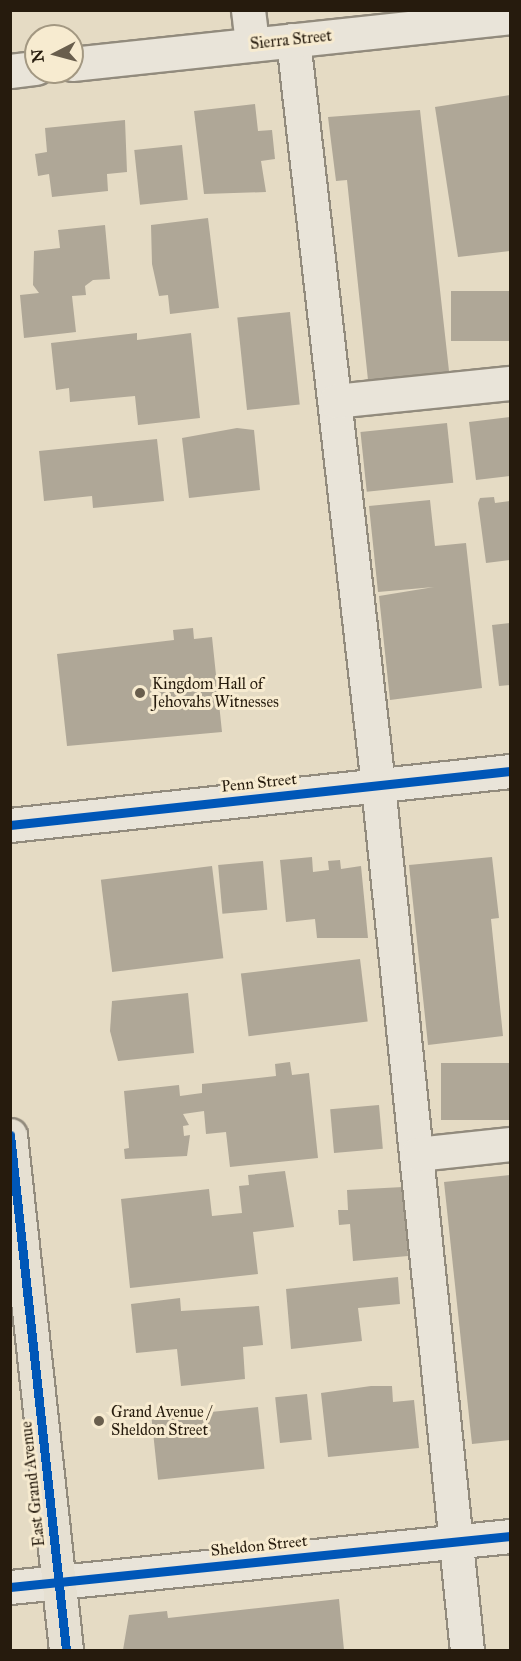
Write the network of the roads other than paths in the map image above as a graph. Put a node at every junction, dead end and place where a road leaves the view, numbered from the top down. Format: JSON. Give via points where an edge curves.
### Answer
{"nodes":[{"id":1,"x":248,"y":10,"type":"edge"},
{"id":2,"x":510,"y":17,"type":"edge"},
{"id":3,"x":293,"y":40,"type":"junction"},
{"id":4,"x":252,"y":44,"type":"junction"},
{"id":5,"x":84,"y":63,"type":"edge"},
{"id":6,"x":510,"y":383,"type":"edge"},
{"id":7,"x":335,"y":401,"type":"junction"},
{"id":8,"x":510,"y":771,"type":"edge"},
{"id":9,"x":378,"y":786,"type":"junction"},
{"id":10,"x":10,"y":825,"type":"edge"},
{"id":11,"x":10,"y":1135,"type":"edge"},
{"id":12,"x":510,"y":1144,"type":"edge"},
{"id":13,"x":417,"y":1154,"type":"junction"},
{"id":14,"x":510,"y":1536,"type":"edge"},
{"id":15,"x":454,"y":1542,"type":"junction"},
{"id":16,"x":58,"y":1582,"type":"junction"},
{"id":17,"x":10,"y":1587,"type":"edge"},
{"id":18,"x":66,"y":1650,"type":"edge"},
{"id":19,"x":467,"y":1650,"type":"edge"}],
"edges":[{"from":1,"to":4,"type":"street"},
{"from":2,"to":3,"type":"street","name":"Sierra Street"},
{"from":3,"to":4,"type":"street","name":"Sierra Street"},
{"from":3,"to":7,"type":"street"},
{"from":4,"to":5,"type":"street","name":"Sierra Street"},
{"from":6,"to":7,"type":"street"},
{"from":7,"to":9,"type":"street"},
{"from":8,"to":9,"type":"street","name":"Penn Street"},
{"from":9,"to":10,"type":"street","name":"Penn Street"},
{"from":9,"to":13,"type":"street"},
{"from":11,"to":16,"type":"main road","name":"East Grand Avenue"},
{"from":12,"to":13,"type":"street"},
{"from":13,"to":15,"type":"street"},
{"from":14,"to":15,"type":"street","name":"Sheldon Street"},
{"from":15,"to":16,"type":"street","name":"Sheldon Street"},
{"from":15,"to":19,"type":"street"},
{"from":16,"to":17,"type":"street","name":"Sheldon Street"},
{"from":16,"to":18,"type":"main road","name":"East Grand Avenue"}]}
